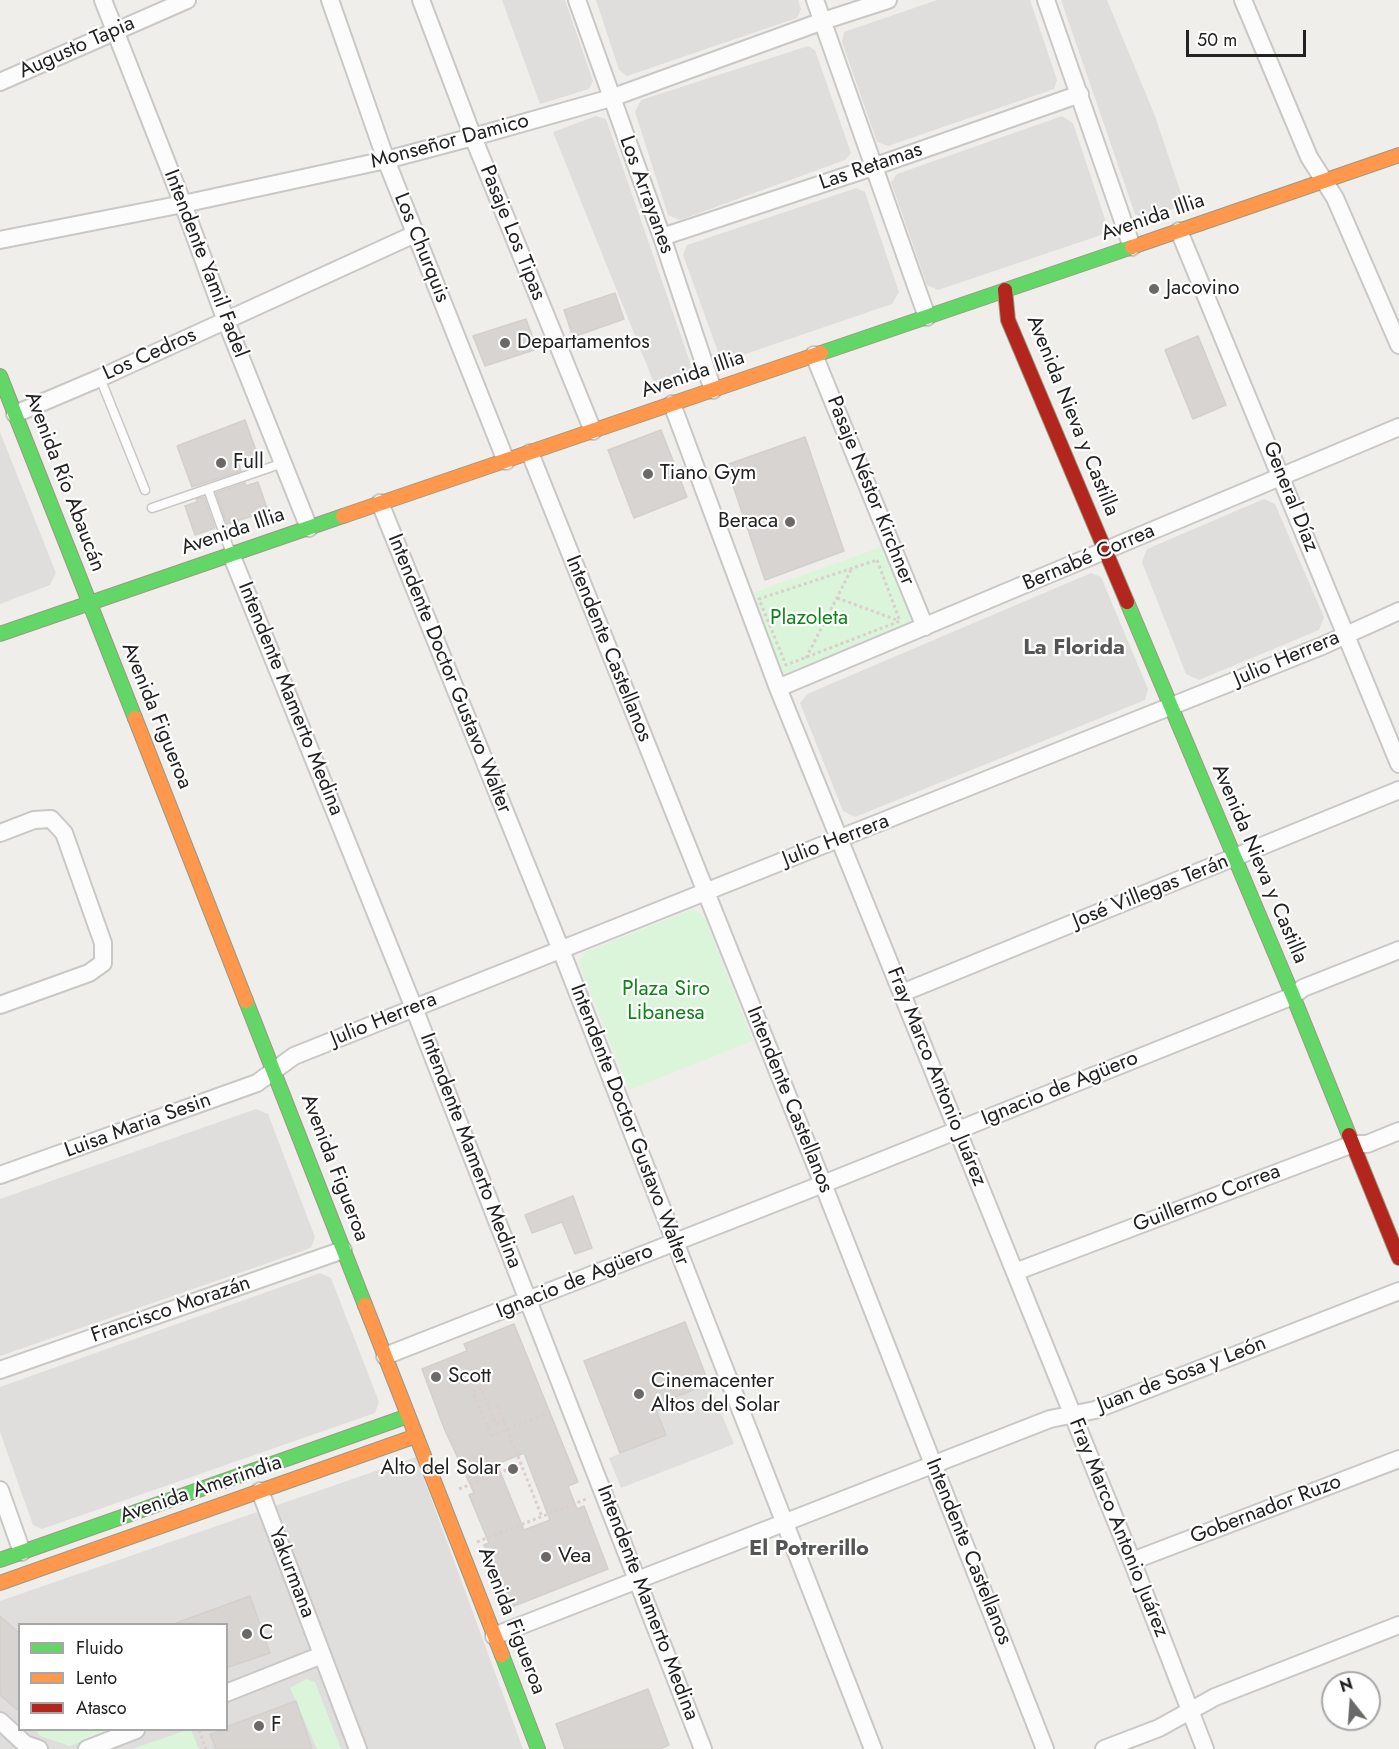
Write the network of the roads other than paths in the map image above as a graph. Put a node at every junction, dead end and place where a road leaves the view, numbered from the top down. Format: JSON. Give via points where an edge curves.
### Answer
{"nodes":[{"id":1,"x":103,"y":0,"type":"edge"},
{"id":2,"x":187,"y":0,"type":"edge"},
{"id":3,"x":330,"y":0,"type":"edge"},
{"id":4,"x":422,"y":0,"type":"edge"},
{"id":5,"x":577,"y":0,"type":"edge"},
{"id":6,"x":815,"y":0,"type":"edge"},
{"id":7,"x":888,"y":0,"type":"edge"},
{"id":8,"x":1046,"y":0,"type":"edge"},
{"id":9,"x":1243,"y":0,"type":"edge"},
{"id":10,"x":823,"y":21,"type":"junction"},
{"id":11,"x":115,"y":32,"type":"junction"},
{"id":12,"x":0,"y":82,"type":"edge"},
{"id":13,"x":1080,"y":94,"type":"junction"},
{"id":14,"x":611,"y":98,"type":"junction"},
{"id":15,"x":473,"y":137,"type":"junction"},
{"id":16,"x":1399,"y":155,"type":"edge"},
{"id":17,"x":386,"y":160,"type":"junction"},
{"id":18,"x":873,"y":167,"type":"junction"},
{"id":19,"x":1324,"y":181,"type":"junction"},
{"id":20,"x":183,"y":204,"type":"junction"},
{"id":21,"x":1179,"y":231,"type":"junction"},
{"id":22,"x":415,"y":234,"type":"junction"},
{"id":23,"x":662,"y":237,"type":"junction"},
{"id":24,"x":0,"y":240,"type":"edge"},
{"id":25,"x":1132,"y":247,"type":"junction"},
{"id":26,"x":1005,"y":290,"type":"junction"},
{"id":27,"x":1023,"y":315,"type":"dead end"},
{"id":28,"x":927,"y":317,"type":"junction"},
{"id":29,"x":226,"y":321,"type":"junction"},
{"id":30,"x":1399,"y":345,"type":"edge"},
{"id":31,"x":814,"y":355,"type":"junction"},
{"id":32,"x":0,"y":376,"type":"edge"},
{"id":33,"x":100,"y":378,"type":"junction"},
{"id":34,"x":712,"y":390,"type":"junction"},
{"id":35,"x":672,"y":404,"type":"junction"},
{"id":36,"x":15,"y":414,"type":"junction"},
{"id":37,"x":1399,"y":427,"type":"edge"},
{"id":38,"x":593,"y":431,"type":"junction"},
{"id":39,"x":530,"y":453,"type":"junction"},
{"id":40,"x":506,"y":461,"type":"junction"},
{"id":41,"x":283,"y":463,"type":"junction"},
{"id":42,"x":1281,"y":477,"type":"junction"},
{"id":43,"x":208,"y":489,"type":"junction"},
{"id":44,"x":145,"y":490,"type":"dead end"},
{"id":45,"x":380,"y":503,"type":"junction"},
{"id":46,"x":152,"y":508,"type":"dead end"},
{"id":47,"x":309,"y":528,"type":"junction"},
{"id":48,"x":1116,"y":546,"type":"junction"},
{"id":49,"x":231,"y":554,"type":"junction"},
{"id":50,"x":89,"y":603,"type":"junction"},
{"id":51,"x":1399,"y":611,"type":"edge"},
{"id":52,"x":925,"y":627,"type":"junction"},
{"id":53,"x":0,"y":634,"type":"edge"},
{"id":54,"x":1346,"y":634,"type":"junction"},
{"id":55,"x":778,"y":688,"type":"junction"},
{"id":56,"x":1181,"y":703,"type":"junction"},
{"id":57,"x":1399,"y":764,"type":"edge"},
{"id":58,"x":1399,"y":790,"type":"edge"},
{"id":59,"x":1234,"y":820,"type":"dead end"},
{"id":60,"x":0,"y":833,"type":"edge"},
{"id":61,"x":839,"y":840,"type":"junction"},
{"id":62,"x":1240,"y":856,"type":"junction"},
{"id":63,"x":705,"y":891,"type":"junction"},
{"id":64,"x":561,"y":950,"type":"junction"},
{"id":65,"x":1399,"y":950,"type":"edge"},
{"id":66,"x":1298,"y":992,"type":"junction"},
{"id":67,"x":902,"y":993,"type":"junction"},
{"id":68,"x":0,"y":1005,"type":"edge"},
{"id":69,"x":414,"y":1008,"type":"junction"},
{"id":70,"x":274,"y":1071,"type":"junction"},
{"id":71,"x":958,"y":1130,"type":"junction"},
{"id":72,"x":1399,"y":1131,"type":"edge"},
{"id":73,"x":1360,"y":1144,"type":"junction"},
{"id":74,"x":0,"y":1175,"type":"edge"},
{"id":75,"x":823,"y":1184,"type":"junction"},
{"id":76,"x":1399,"y":1221,"type":"edge"},
{"id":77,"x":675,"y":1242,"type":"junction"},
{"id":78,"x":343,"y":1250,"type":"junction"},
{"id":79,"x":1399,"y":1258,"type":"edge"},
{"id":80,"x":1015,"y":1272,"type":"junction"},
{"id":81,"x":1399,"y":1291,"type":"edge"},
{"id":82,"x":528,"y":1301,"type":"junction"},
{"id":83,"x":385,"y":1356,"type":"junction"},
{"id":84,"x":0,"y":1370,"type":"edge"},
{"id":85,"x":1072,"y":1414,"type":"junction"},
{"id":86,"x":408,"y":1416,"type":"junction"},
{"id":87,"x":417,"y":1436,"type":"junction"},
{"id":88,"x":1399,"y":1459,"type":"edge"},
{"id":89,"x":933,"y":1465,"type":"junction"},
{"id":90,"x":0,"y":1490,"type":"edge"},
{"id":91,"x":260,"y":1491,"type":"junction"},
{"id":92,"x":784,"y":1523,"type":"junction"},
{"id":93,"x":22,"y":1552,"type":"junction"},
{"id":94,"x":0,"y":1560,"type":"edge"},
{"id":95,"x":1132,"y":1561,"type":"junction"},
{"id":96,"x":638,"y":1580,"type":"junction"},
{"id":97,"x":0,"y":1583,"type":"edge"},
{"id":98,"x":1399,"y":1625,"type":"edge"},
{"id":99,"x":495,"y":1636,"type":"junction"},
{"id":100,"x":322,"y":1655,"type":"junction"},
{"id":101,"x":228,"y":1692,"type":"edge"},
{"id":102,"x":1189,"y":1712,"type":"junction"},
{"id":103,"x":0,"y":1720,"type":"edge"},
{"id":104,"x":133,"y":1731,"type":"edge"},
{"id":105,"x":39,"y":1749,"type":"edge"},
{"id":106,"x":87,"y":1749,"type":"edge"},
{"id":107,"x":358,"y":1749,"type":"edge"},
{"id":108,"x":538,"y":1749,"type":"edge"},
{"id":109,"x":703,"y":1749,"type":"edge"},
{"id":110,"x":873,"y":1749,"type":"edge"},
{"id":111,"x":1045,"y":1749,"type":"edge"},
{"id":112,"x":1104,"y":1749,"type":"edge"},
{"id":113,"x":1205,"y":1749,"type":"edge"}],
"edges":[{"from":1,"to":11,"type":"street","name":"Intendente Yamil Fadel"},
{"from":2,"to":11,"type":"street","name":"Augusto Tapia"},
{"from":3,"to":17,"type":"street","name":"Los Churquis"},
{"from":4,"to":15,"type":"street","name":"Pasaje Los Tipas"},
{"from":5,"to":14,"type":"street","name":"Los Arrayanes"},
{"from":6,"to":10,"type":"street"},
{"from":7,"to":10,"type":"street","name":"Monseñor Damico"},
{"from":8,"to":13,"type":"street"},
{"from":9,"to":19,"type":"street","via":[[1309,158]]},
{"from":10,"to":14,"type":"street","name":"Monseñor Damico"},
{"from":10,"to":18,"type":"street"},
{"from":11,"to":12,"type":"street","name":"Augusto Tapia"},
{"from":11,"to":20,"type":"street","name":"Intendente Yamil Fadel"},
{"from":13,"to":18,"type":"street","name":"Las Retamas"},
{"from":13,"to":25,"type":"street"},
{"from":14,"to":15,"type":"street","name":"Monseñor Damico"},
{"from":14,"to":23,"type":"street","name":"Los Arrayanes"},
{"from":15,"to":17,"type":"street","name":"Monseñor Damico"},
{"from":15,"to":38,"type":"street","name":"Pasaje Los Tipas"},
{"from":16,"to":19,"type":"main road","name":"Avenida Illia"},
{"from":17,"to":20,"type":"street","name":"Monseñor Damico"},
{"from":17,"to":22,"type":"street","name":"Los Churquis"},
{"from":18,"to":23,"type":"street","name":"Las Retamas"},
{"from":18,"to":28,"type":"street"},
{"from":19,"to":21,"type":"main road","name":"Avenida Illia"},
{"from":19,"to":30,"type":"street"},
{"from":20,"to":24,"type":"street","name":"Monseñor Damico"},
{"from":20,"to":29,"type":"street","name":"Intendente Yamil Fadel"},
{"from":21,"to":25,"type":"main road","name":"Avenida Illia"},
{"from":21,"to":42,"type":"street","name":"General Díaz"},
{"from":22,"to":29,"type":"street","name":"Los Cedros"},
{"from":22,"to":40,"type":"street","name":"Los Churquis"},
{"from":23,"to":34,"type":"street","name":"Los Arrayanes"},
{"from":25,"to":26,"type":"main road","name":"Avenida Illia"},
{"from":26,"to":27,"type":"main road","name":"Avenida Nieva y Castilla"},
{"from":26,"to":28,"type":"main road","name":"Avenida Illia"},
{"from":26,"to":48,"type":"main road","name":"Avenida Nieva y Castilla","via":[[1008,320]]},
{"from":28,"to":31,"type":"main road","name":"Avenida Illia"},
{"from":29,"to":33,"type":"street","name":"Los Cedros"},
{"from":29,"to":41,"type":"street","name":"Intendente Yamil Fadel"},
{"from":31,"to":34,"type":"main road","name":"Avenida Illia"},
{"from":31,"to":52,"type":"street","name":"Pasaje Néstor Kirchner"},
{"from":32,"to":36,"type":"main road","name":"Avenida Río Abaucán"},
{"from":33,"to":36,"type":"street","name":"Los Cedros"},
{"from":33,"to":44,"type":"lane"},
{"from":34,"to":35,"type":"main road","name":"Avenida Illia"},
{"from":35,"to":38,"type":"main road","name":"Avenida Illia"},
{"from":35,"to":55,"type":"street","name":"Fray Marco Antonio Juárez"},
{"from":36,"to":50,"type":"main road","name":"Avenida Río Abaucán"},
{"from":37,"to":42,"type":"street","name":"Bernabé Correa"},
{"from":38,"to":39,"type":"main road","name":"Avenida Illia"},
{"from":39,"to":40,"type":"main road","name":"Avenida Illia"},
{"from":39,"to":63,"type":"street","name":"Intendente Castellanos"},
{"from":40,"to":45,"type":"main road","name":"Avenida Illia"},
{"from":41,"to":43,"type":"lane"},
{"from":41,"to":47,"type":"street","name":"Intendente Yamil Fadel"},
{"from":42,"to":48,"type":"street","name":"Bernabé Correa"},
{"from":42,"to":54,"type":"street","name":"General Díaz"},
{"from":43,"to":46,"type":"lane"},
{"from":43,"to":49,"type":"lane"},
{"from":45,"to":47,"type":"main road","name":"Avenida Illia"},
{"from":45,"to":64,"type":"street","name":"Intendente Doctor Gustavo Walter"},
{"from":47,"to":49,"type":"main road","name":"Avenida Illia"},
{"from":48,"to":52,"type":"street","name":"Bernabé Correa"},
{"from":48,"to":56,"type":"main road","name":"Avenida Nieva y Castilla"},
{"from":49,"to":50,"type":"main road","name":"Avenida Illia"},
{"from":49,"to":69,"type":"street","name":"Intendente Mamerto Medina"},
{"from":50,"to":53,"type":"main road","name":"Avenida Illia"},
{"from":50,"to":70,"type":"main road","name":"Avenida Figueroa"},
{"from":51,"to":54,"type":"street","name":"Julio Herrera"},
{"from":52,"to":55,"type":"street","name":"Bernabé Correa"},
{"from":54,"to":56,"type":"street","name":"Julio Herrera"},
{"from":54,"to":57,"type":"street","name":"General Díaz"},
{"from":55,"to":61,"type":"street","name":"Fray Marco Antonio Juárez"},
{"from":56,"to":61,"type":"street","name":"Julio Herrera"},
{"from":56,"to":62,"type":"main road","name":"Avenida Nieva y Castilla"},
{"from":58,"to":62,"type":"street","name":"José Villegas Terán"},
{"from":59,"to":62,"type":"main road","name":"Avenida Nieva y Castilla"},
{"from":60,"to":68,"type":"street","via":[[34,820],[51,819],[64,833],[103,943],[103,963],[89,973]]},
{"from":61,"to":63,"type":"street","name":"Julio Herrera"},
{"from":61,"to":67,"type":"street","name":"Fray Marco Antonio Juárez"},
{"from":62,"to":66,"type":"main road","name":"Avenida Nieva y Castilla"},
{"from":62,"to":67,"type":"street","name":"José Villegas Terán"},
{"from":63,"to":64,"type":"street","name":"Julio Herrera"},
{"from":63,"to":75,"type":"street","name":"Intendente Castellanos"},
{"from":64,"to":69,"type":"street","name":"Julio Herrera"},
{"from":64,"to":77,"type":"street","name":"Intendente Doctor Gustavo Walter"},
{"from":65,"to":66,"type":"street","name":"Ignacio de Agüero"},
{"from":66,"to":71,"type":"street","name":"Ignacio de Agüero"},
{"from":66,"to":73,"type":"main road","name":"Avenida Nieva y Castilla"},
{"from":67,"to":71,"type":"street","name":"Fray Marco Antonio Juárez"},
{"from":69,"to":70,"type":"street","name":"Julio Herrera","via":[[294,1056]]},
{"from":69,"to":82,"type":"street","name":"Intendente Mamerto Medina"},
{"from":70,"to":74,"type":"street","name":"Luisa Maria Sesin","via":[[257,1083]]},
{"from":70,"to":78,"type":"main road","name":"Avenida Figueroa"},
{"from":71,"to":75,"type":"street","name":"Ignacio de Agüero"},
{"from":71,"to":80,"type":"street","name":"Fray Marco Antonio Juárez"},
{"from":72,"to":73,"type":"street","name":"Guillermo Correa"},
{"from":73,"to":76,"type":"main road","name":"Avenida Nieva y Castilla"},
{"from":73,"to":79,"type":"main road","name":"Avenida Nieva y Castilla"},
{"from":73,"to":80,"type":"street","name":"Guillermo Correa"},
{"from":75,"to":77,"type":"street","name":"Ignacio de Agüero"},
{"from":75,"to":89,"type":"street","name":"Intendente Castellanos"},
{"from":77,"to":82,"type":"street","name":"Ignacio de Agüero"},
{"from":77,"to":92,"type":"street","name":"Intendente Doctor Gustavo Walter"},
{"from":78,"to":83,"type":"main road","name":"Avenida Figueroa"},
{"from":78,"to":84,"type":"street","name":"Francisco Morazán"},
{"from":80,"to":85,"type":"street","name":"Fray Marco Antonio Juárez"},
{"from":81,"to":85,"type":"street","name":"Juan de Sosa y León","via":[[1095,1410]]},
{"from":82,"to":83,"type":"street","name":"Ignacio de Agüero"},
{"from":82,"to":96,"type":"street","name":"Intendente Mamerto Medina"},
{"from":83,"to":86,"type":"main road","name":"Avenida Figueroa"},
{"from":85,"to":89,"type":"street","name":"Juan de Sosa y León"},
{"from":85,"to":95,"type":"street","name":"Fray Marco Antonio Juárez"},
{"from":86,"to":87,"type":"main road","name":"Avenida Figueroa"},
{"from":86,"to":93,"type":"main road"},
{"from":87,"to":91,"type":"main road","name":"Avenida Amerindia"},
{"from":87,"to":99,"type":"main road","name":"Avenida Figueroa"},
{"from":88,"to":95,"type":"street","name":"Gobernador Ruzo"},
{"from":89,"to":92,"type":"street","name":"Juan de Sosa y León"},
{"from":89,"to":111,"type":"street","name":"Intendente Castellanos"},
{"from":90,"to":93,"type":"street"},
{"from":91,"to":97,"type":"main road","name":"Avenida Amerindia"},
{"from":91,"to":100,"type":"street","name":"Yakurmana"},
{"from":92,"to":96,"type":"street","name":"Juan de Sosa y León"},
{"from":92,"to":110,"type":"street","name":"Intendente Doctor Gustavo Walter"},
{"from":93,"to":94,"type":"main road"},
{"from":95,"to":102,"type":"street","name":"Fray Marco Antonio Juárez"},
{"from":96,"to":99,"type":"street","name":"Juan de Sosa y León"},
{"from":96,"to":109,"type":"street","name":"Intendente Mamerto Medina"},
{"from":98,"to":102,"type":"street","via":[[1215,1697]]},
{"from":99,"to":108,"type":"main road","name":"Avenida Figueroa"},
{"from":100,"to":101,"type":"street"},
{"from":100,"to":107,"type":"street","name":"Yakurmana"},
{"from":102,"to":112,"type":"street","via":[[1160,1728]]},
{"from":102,"to":113,"type":"street","name":"Fray Marco Antonio Juárez"},
{"from":103,"to":105,"type":"street","via":[[25,1744]]},
{"from":104,"to":106,"type":"street"}]}
